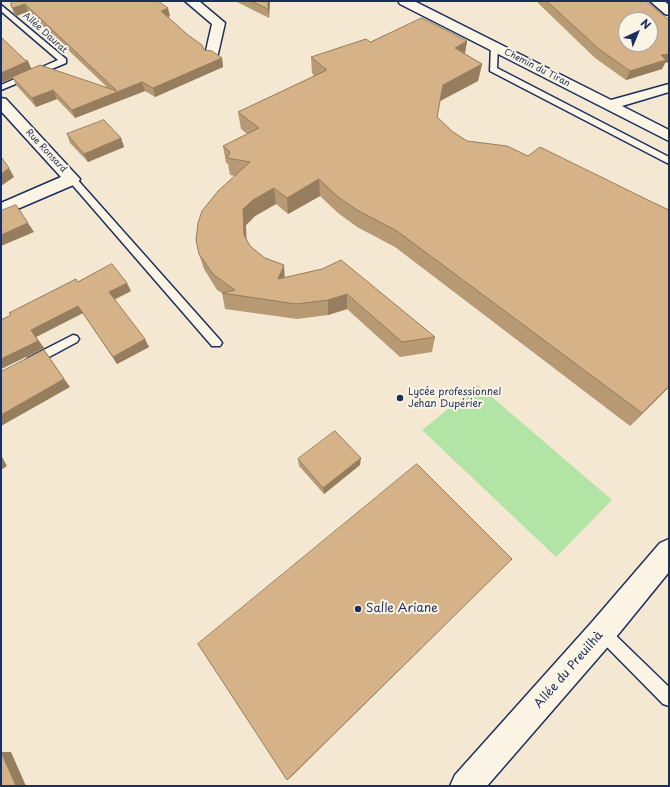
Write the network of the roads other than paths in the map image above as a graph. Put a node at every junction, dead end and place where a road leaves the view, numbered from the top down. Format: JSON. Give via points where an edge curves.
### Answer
{"nodes":[{"id":1,"x":191,"y":1,"type":"edge"},
{"id":2,"x":404,"y":1,"type":"edge"},
{"id":3,"x":656,"y":1,"type":"edge"},
{"id":4,"x":1,"y":7,"type":"edge"},
{"id":5,"x":669,"y":11,"type":"edge"},
{"id":6,"x":494,"y":46,"type":"junction"},
{"id":7,"x":212,"y":56,"type":"edge"},
{"id":8,"x":1,"y":88,"type":"edge"},
{"id":9,"x":669,"y":88,"type":"edge"},
{"id":10,"x":1,"y":102,"type":"edge"},
{"id":11,"x":611,"y":106,"type":"junction"},
{"id":12,"x":669,"y":136,"type":"edge"},
{"id":13,"x":669,"y":161,"type":"edge"},
{"id":14,"x":72,"y":179,"type":"junction"},
{"id":15,"x":1,"y":210,"type":"edge"},
{"id":16,"x":73,"y":339,"type":"dead end"},
{"id":17,"x":216,"y":343,"type":"dead end"},
{"id":18,"x":22,"y":366,"type":"edge"},
{"id":19,"x":669,"y":552,"type":"edge"},
{"id":20,"x":602,"y":632,"type":"junction"},
{"id":21,"x":669,"y":698,"type":"edge"},
{"id":22,"x":466,"y":786,"type":"edge"}],
"edges":[{"from":1,"to":7,"type":"street","via":[[219,23]]},
{"from":2,"to":6,"type":"street","name":"Chemin du Tiran"},
{"from":3,"to":5,"type":"street"},
{"from":4,"to":8,"type":"lane","name":"Allée Daurat","via":[[63,62]]},
{"from":6,"to":11,"type":"street","name":"Chemin du Tiran"},
{"from":6,"to":13,"type":"lane","via":[[493,69]]},
{"from":9,"to":11,"type":"street"},
{"from":10,"to":14,"type":"street","name":"Rue Ronsard"},
{"from":11,"to":12,"type":"street","name":"Chemin du Tiran"},
{"from":14,"to":15,"type":"street","name":"Rue Ronsard"},
{"from":14,"to":17,"type":"lane"},
{"from":16,"to":18,"type":"lane"},
{"from":19,"to":20,"type":"street","name":"Allée du Preuilhà"},
{"from":20,"to":21,"type":"lane"},
{"from":20,"to":22,"type":"street","name":"Allée du Preuilhà"}]}
